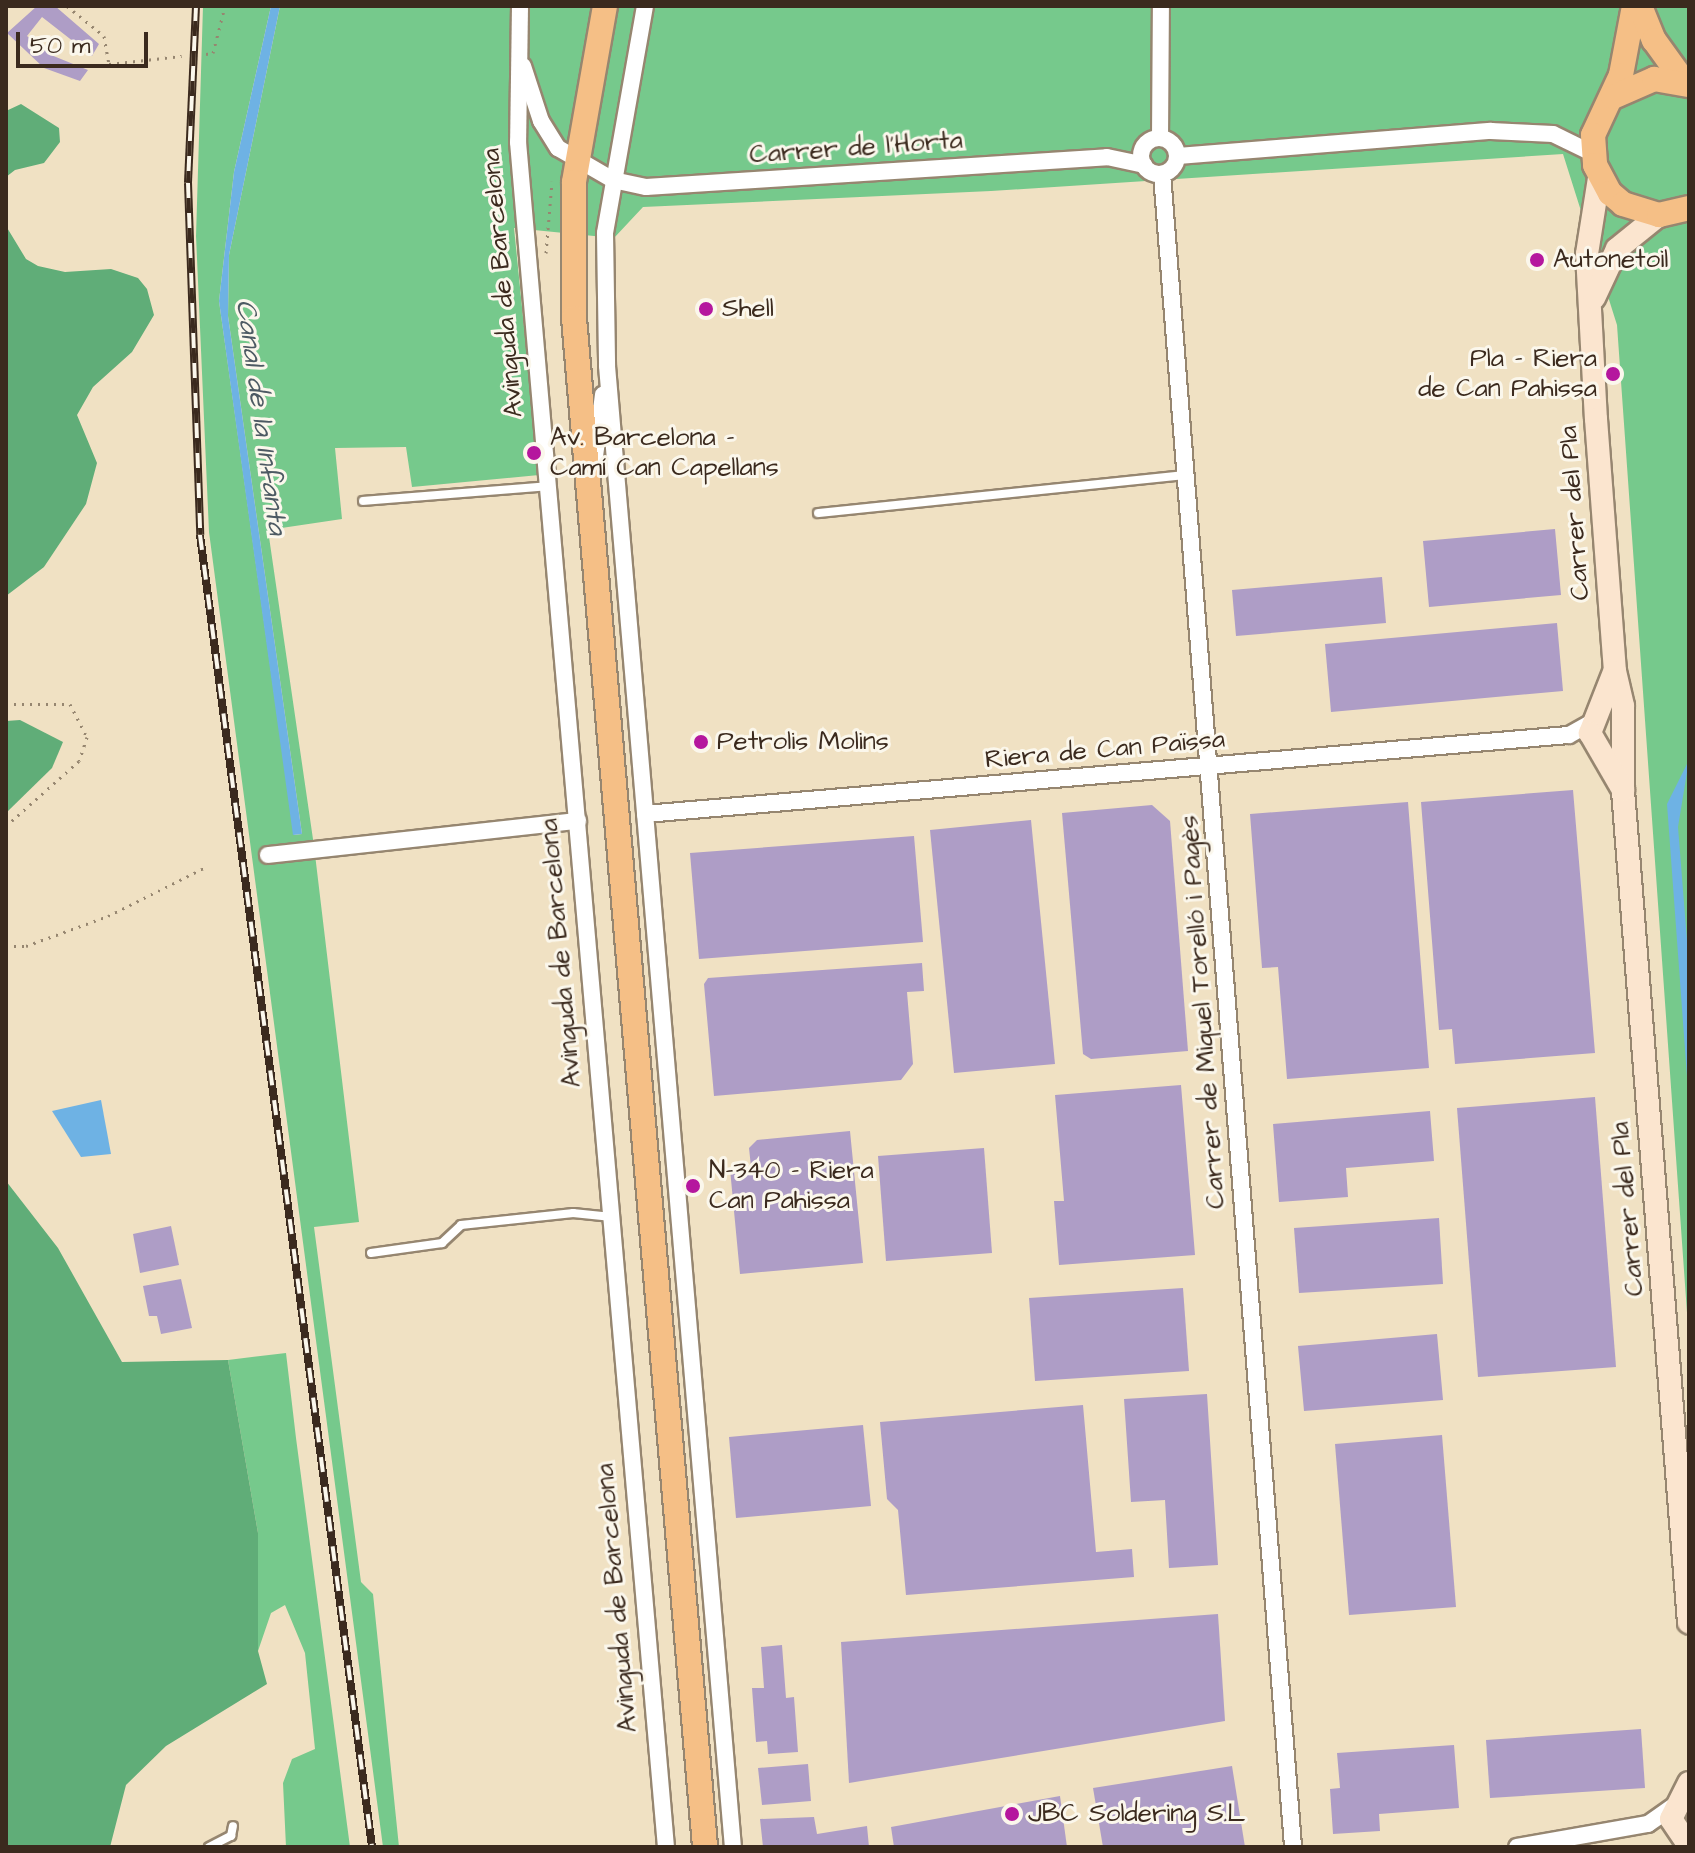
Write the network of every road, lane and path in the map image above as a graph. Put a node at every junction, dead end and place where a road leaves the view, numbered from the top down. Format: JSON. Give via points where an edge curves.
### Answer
{"nodes":[{"id":1,"x":67,"y":6,"type":"edge"},
{"id":2,"x":225,"y":6,"type":"edge"},
{"id":3,"x":520,"y":6,"type":"edge"},
{"id":4,"x":605,"y":6,"type":"edge"},
{"id":5,"x":645,"y":6,"type":"edge"},
{"id":6,"x":1161,"y":6,"type":"edge"},
{"id":7,"x":1634,"y":6,"type":"edge"},
{"id":8,"x":1640,"y":6,"type":"edge"},
{"id":9,"x":519,"y":53,"type":"junction"},
{"id":10,"x":206,"y":54,"type":"dead end"},
{"id":11,"x":182,"y":56,"type":"dead end"},
{"id":12,"x":1687,"y":84,"type":"edge"},
{"id":13,"x":1613,"y":97,"type":"junction"},
{"id":14,"x":1160,"y":138,"type":"junction"},
{"id":15,"x":1592,"y":153,"type":"junction"},
{"id":16,"x":1178,"y":156,"type":"junction"},
{"id":17,"x":576,"y":160,"type":"junction"},
{"id":18,"x":1144,"y":165,"type":"junction"},
{"id":19,"x":1162,"y":174,"type":"junction"},
{"id":20,"x":1599,"y":178,"type":"junction"},
{"id":21,"x":613,"y":180,"type":"junction"},
{"id":22,"x":1676,"y":214,"type":"edge"},
{"id":23,"x":1592,"y":303,"type":"junction"},
{"id":24,"x":607,"y":366,"type":"junction"},
{"id":25,"x":1187,"y":475,"type":"junction"},
{"id":26,"x":549,"y":486,"type":"junction"},
{"id":27,"x":589,"y":498,"type":"junction"},
{"id":28,"x":363,"y":501,"type":"dead end"},
{"id":29,"x":818,"y":513,"type":"dead end"},
{"id":30,"x":1615,"y":671,"type":"junction"},
{"id":31,"x":6,"y":704,"type":"edge"},
{"id":32,"x":1597,"y":719,"type":"junction"},
{"id":33,"x":1623,"y":732,"type":"junction"},
{"id":34,"x":1569,"y":735,"type":"junction"},
{"id":35,"x":1598,"y":747,"type":"junction"},
{"id":36,"x":1209,"y":766,"type":"junction"},
{"id":37,"x":1623,"y":791,"type":"junction"},
{"id":38,"x":645,"y":814,"type":"junction"},
{"id":39,"x":578,"y":821,"type":"junction"},
{"id":40,"x":6,"y":826,"type":"edge"},
{"id":41,"x":268,"y":855,"type":"dead end"},
{"id":42,"x":206,"y":867,"type":"dead end"},
{"id":43,"x":6,"y":946,"type":"edge"},
{"id":44,"x":612,"y":1217,"type":"junction"},
{"id":45,"x":371,"y":1253,"type":"dead end"},
{"id":46,"x":1689,"y":1622,"type":"edge"},
{"id":47,"x":1683,"y":1797,"type":"edge"},
{"id":48,"x":1648,"y":1824,"type":"junction"},
{"id":49,"x":233,"y":1826,"type":"dead end"},
{"id":50,"x":1685,"y":1838,"type":"edge"},
{"id":51,"x":209,"y":1847,"type":"edge"},
{"id":52,"x":666,"y":1847,"type":"edge"},
{"id":53,"x":705,"y":1847,"type":"edge"},
{"id":54,"x":733,"y":1847,"type":"edge"},
{"id":55,"x":1293,"y":1847,"type":"edge"},
{"id":56,"x":1517,"y":1847,"type":"edge"}],
"edges":[{"from":1,"to":11,"type":"path","via":[[104,36],[109,64]]},
{"from":2,"to":10,"type":"path","via":[[213,53]]},
{"from":3,"to":9,"type":"street","name":"Avinguda de Barcelona"},
{"from":4,"to":17,"type":"main road"},
{"from":5,"to":21,"type":"street"},
{"from":6,"to":14,"type":"street"},
{"from":7,"to":13,"type":"main road"},
{"from":8,"to":12,"type":"main road","via":[[1654,40]]},
{"from":9,"to":17,"type":"street","name":"Avinguda de Barcelona","via":[[541,121],[558,148]]},
{"from":9,"to":26,"type":"street","name":"Avinguda de Barcelona","via":[[518,142]]},
{"from":12,"to":13,"type":"main road","via":[[1654,79]]},
{"from":13,"to":15,"type":"main road","via":[[1598,117]]},
{"from":14,"to":16,"type":"street","via":[[1172,144]]},
{"from":14,"to":18,"type":"street","via":[[1144,147]]},
{"from":15,"to":16,"type":"street","via":[[1553,134],[1491,131]]},
{"from":15,"to":20,"type":"main road"},
{"from":16,"to":19,"type":"street","via":[[1173,168]]},
{"from":17,"to":21,"type":"street","name":"Carrer de l'Horta"},
{"from":17,"to":27,"type":"main road","via":[[570,249]]},
{"from":18,"to":19,"type":"street"},
{"from":18,"to":21,"type":"street","name":"Carrer de l'Horta","via":[[1107,157],[646,187]]},
{"from":19,"to":25,"type":"street","name":"Carrer de Miquel Torelló i Pagès"},
{"from":20,"to":22,"type":"main road","via":[[1623,204]]},
{"from":20,"to":23,"type":"main road","name":"Carrer del Pla","via":[[1587,254]]},
{"from":21,"to":24,"type":"street","via":[[605,233]]},
{"from":22,"to":23,"type":"main road","via":[[1617,249]]},
{"from":23,"to":30,"type":"main road","name":"Carrer del Pla"},
{"from":24,"to":27,"type":"street"},
{"from":24,"to":38,"type":"street"},
{"from":25,"to":29,"type":"lane"},
{"from":25,"to":36,"type":"street","name":"Carrer de Miquel Torelló i Pagès"},
{"from":26,"to":28,"type":"lane"},
{"from":26,"to":39,"type":"street","name":"Avinguda de Barcelona"},
{"from":27,"to":53,"type":"main road"},
{"from":30,"to":32,"type":"main road","name":"Carrer del Pla"},
{"from":30,"to":33,"type":"main road","name":"Carrer del Pla"},
{"from":31,"to":40,"type":"path","via":[[70,704],[87,737],[79,761]]},
{"from":32,"to":33,"type":"main road","via":[[1614,716]]},
{"from":32,"to":34,"type":"street","name":"Riera de Can Païssa"},
{"from":32,"to":35,"type":"main road","name":"Carrer del Pla","via":[[1590,733]]},
{"from":33,"to":35,"type":"main road","via":[[1614,748]]},
{"from":33,"to":37,"type":"main road","name":"Carrer del Pla"},
{"from":34,"to":35,"type":"street","name":"Riera de Can Païssa"},
{"from":34,"to":36,"type":"street","name":"Riera de Can Païssa"},
{"from":35,"to":37,"type":"main road","name":"Carrer del Pla"},
{"from":36,"to":38,"type":"street","name":"Riera de Can Païssa"},
{"from":36,"to":55,"type":"street","name":"Carrer de Miquel Torelló i Pagès"},
{"from":37,"to":46,"type":"main road","name":"Carrer del Pla"},
{"from":38,"to":54,"type":"street"},
{"from":39,"to":41,"type":"street"},
{"from":39,"to":44,"type":"street","name":"Avinguda de Barcelona"},
{"from":42,"to":43,"type":"path","via":[[108,916],[26,946]]},
{"from":44,"to":45,"type":"lane","via":[[573,1213],[461,1225],[442,1243]]},
{"from":44,"to":52,"type":"street","name":"Avinguda de Barcelona"},
{"from":47,"to":48,"type":"street"},
{"from":47,"to":50,"type":"main road","via":[[1671,1819]]},
{"from":48,"to":50,"type":"street"},
{"from":48,"to":56,"type":"street"},
{"from":49,"to":51,"type":"lane","via":[[231,1836]]}]}
